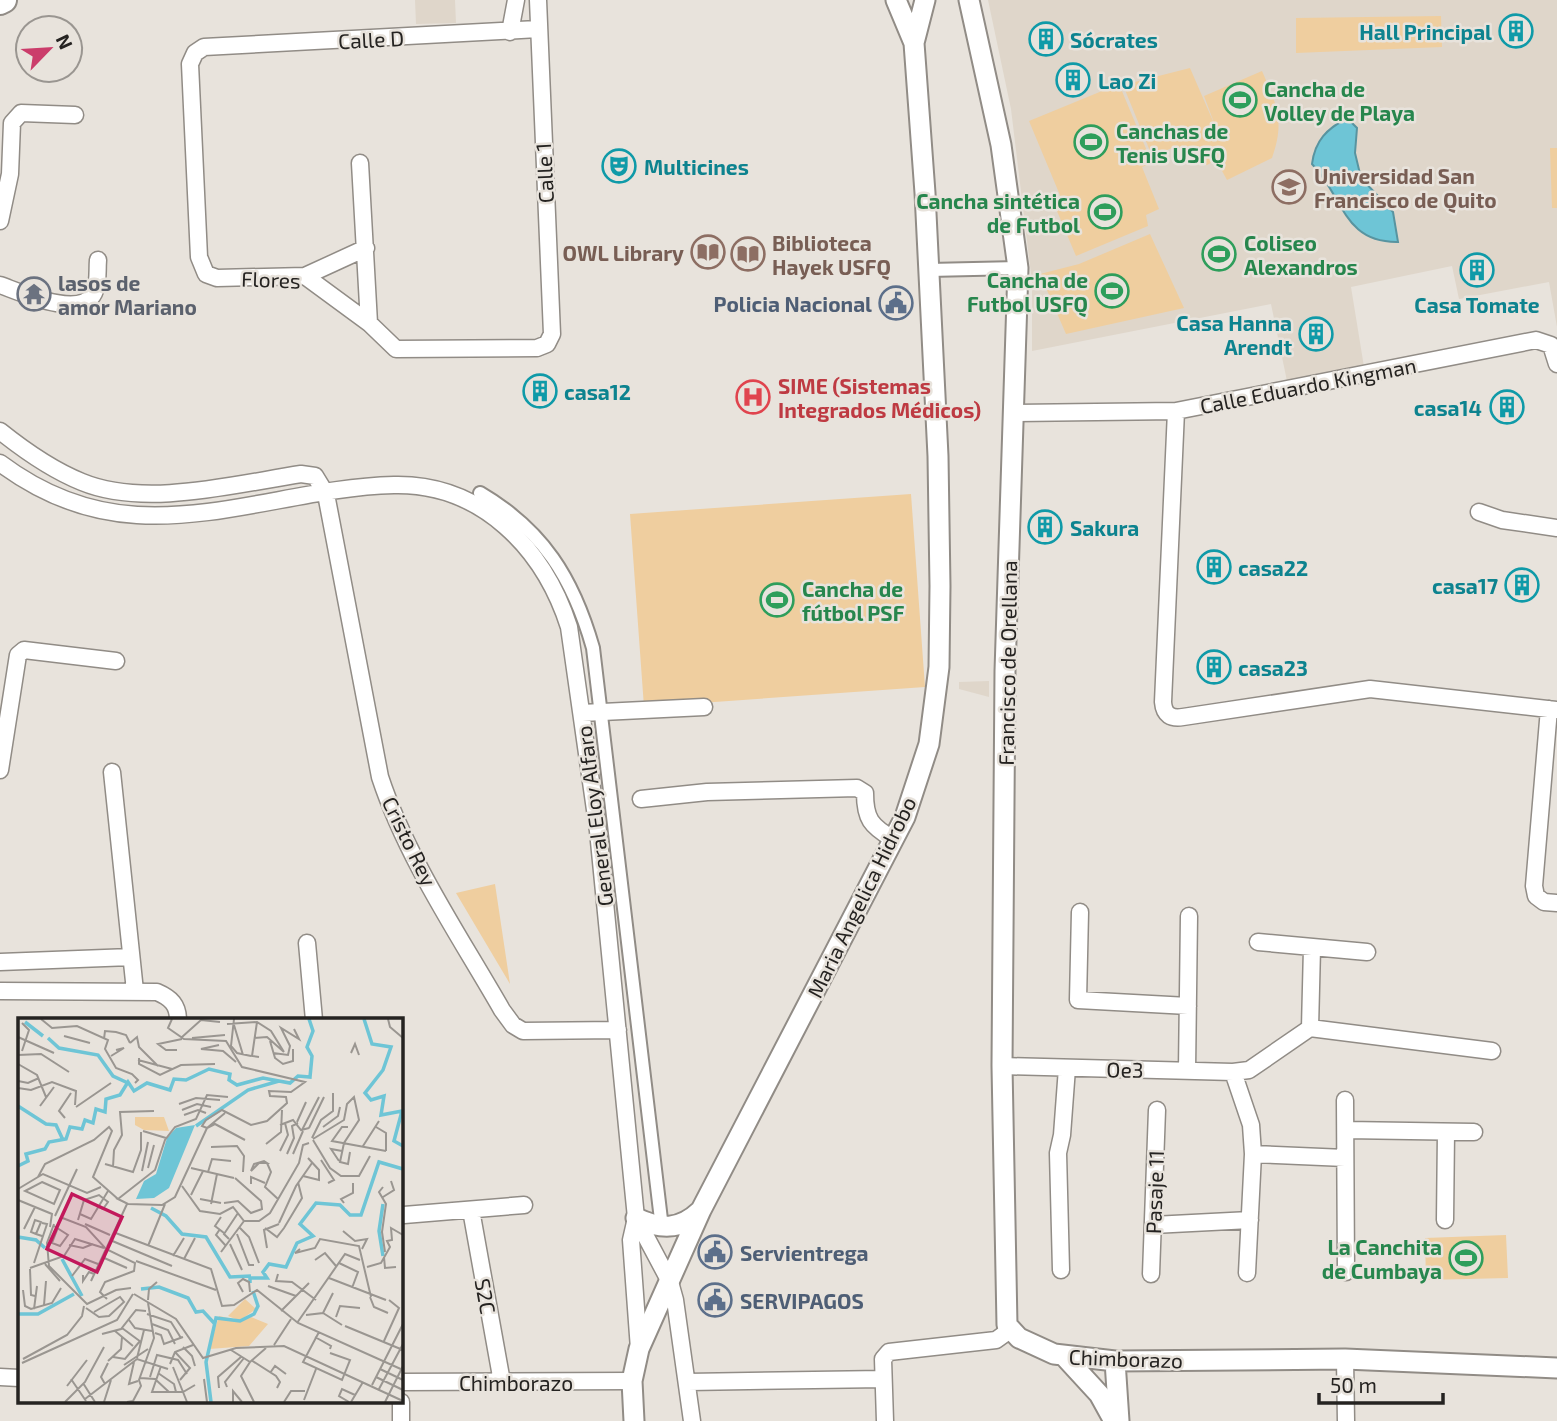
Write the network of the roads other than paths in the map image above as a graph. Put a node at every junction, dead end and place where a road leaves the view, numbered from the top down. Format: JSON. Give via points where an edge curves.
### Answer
{"nodes":[{"id":1,"x":516,"y":0,"type":"edge"},
{"id":2,"x":538,"y":0,"type":"edge"},
{"id":3,"x":896,"y":0,"type":"edge"},
{"id":4,"x":925,"y":0,"type":"edge"},
{"id":5,"x":969,"y":0,"type":"edge"},
{"id":6,"x":538,"y":29,"type":"junction"},
{"id":7,"x":510,"y":33,"type":"junction"},
{"id":8,"x":914,"y":43,"type":"junction"},
{"id":9,"x":204,"y":47,"type":"joint"},
{"id":10,"x":75,"y":115,"type":"dead end"},
{"id":11,"x":360,"y":163,"type":"dead end"},
{"id":12,"x":0,"y":220,"type":"edge"},
{"id":13,"x":366,"y":248,"type":"junction"},
{"id":14,"x":98,"y":260,"type":"dead end"},
{"id":15,"x":1018,"y":268,"type":"junction"},
{"id":16,"x":929,"y":270,"type":"junction"},
{"id":17,"x":305,"y":276,"type":"junction"},
{"id":18,"x":0,"y":285,"type":"edge"},
{"id":19,"x":369,"y":323,"type":"junction"},
{"id":20,"x":547,"y":344,"type":"joint"},
{"id":21,"x":1557,"y":364,"type":"edge"},
{"id":22,"x":1176,"y":411,"type":"junction"},
{"id":23,"x":1016,"y":413,"type":"junction"},
{"id":24,"x":0,"y":431,"type":"edge"},
{"id":25,"x":0,"y":463,"type":"edge"},
{"id":26,"x":480,"y":493,"type":"dead end"},
{"id":27,"x":326,"y":494,"type":"junction"},
{"id":28,"x":1479,"y":512,"type":"dead end"},
{"id":29,"x":1557,"y":528,"type":"edge"},
{"id":30,"x":116,"y":662,"type":"dead end"},
{"id":31,"x":704,"y":707,"type":"dead end"},
{"id":32,"x":1553,"y":710,"type":"edge"},
{"id":33,"x":582,"y":713,"type":"junction"},
{"id":34,"x":601,"y":713,"type":"junction"},
{"id":35,"x":0,"y":770,"type":"edge"},
{"id":36,"x":112,"y":772,"type":"dead end"},
{"id":37,"x":641,"y":799,"type":"dead end"},
{"id":38,"x":893,"y":839,"type":"junction"},
{"id":39,"x":1557,"y":903,"type":"edge"},
{"id":40,"x":1080,"y":912,"type":"dead end"},
{"id":41,"x":1189,"y":916,"type":"dead end"},
{"id":42,"x":1258,"y":942,"type":"dead end"},
{"id":43,"x":307,"y":943,"type":"dead end"},
{"id":44,"x":1312,"y":948,"type":"junction"},
{"id":45,"x":1367,"y":952,"type":"dead end"},
{"id":46,"x":131,"y":957,"type":"junction"},
{"id":47,"x":0,"y":962,"type":"edge"},
{"id":48,"x":0,"y":991,"type":"edge"},
{"id":49,"x":135,"y":991,"type":"junction"},
{"id":50,"x":1188,"y":1006,"type":"junction"},
{"id":51,"x":178,"y":1018,"type":"edge"},
{"id":52,"x":314,"y":1018,"type":"edge"},
{"id":53,"x":1310,"y":1028,"type":"junction"},
{"id":54,"x":618,"y":1030,"type":"junction"},
{"id":55,"x":1492,"y":1051,"type":"dead end"},
{"id":56,"x":1002,"y":1066,"type":"junction"},
{"id":57,"x":1067,"y":1068,"type":"junction"},
{"id":58,"x":1186,"y":1070,"type":"junction"},
{"id":59,"x":1241,"y":1071,"type":"junction"},
{"id":60,"x":1345,"y":1100,"type":"dead end"},
{"id":61,"x":1157,"y":1110,"type":"dead end"},
{"id":62,"x":1346,"y":1130,"type":"junction"},
{"id":63,"x":1446,"y":1132,"type":"junction"},
{"id":64,"x":1474,"y":1132,"type":"dead end"},
{"id":65,"x":1253,"y":1154,"type":"junction"},
{"id":66,"x":1345,"y":1158,"type":"junction"},
{"id":67,"x":524,"y":1205,"type":"dead end"},
{"id":68,"x":471,"y":1210,"type":"junction"},
{"id":69,"x":701,"y":1210,"type":"junction"},
{"id":70,"x":404,"y":1215,"type":"dead end"},
{"id":71,"x":636,"y":1218,"type":"junction"},
{"id":72,"x":1250,"y":1220,"type":"junction"},
{"id":73,"x":1445,"y":1220,"type":"dead end"},
{"id":74,"x":1153,"y":1225,"type":"junction"},
{"id":75,"x":662,"y":1228,"type":"junction"},
{"id":76,"x":1061,"y":1270,"type":"dead end"},
{"id":77,"x":1346,"y":1272,"type":"dead end"},
{"id":78,"x":1247,"y":1273,"type":"dead end"},
{"id":79,"x":1151,"y":1274,"type":"dead end"},
{"id":80,"x":670,"y":1282,"type":"junction"},
{"id":81,"x":1010,"y":1330,"type":"junction"},
{"id":82,"x":639,"y":1349,"type":"junction"},
{"id":83,"x":1065,"y":1357,"type":"junction"},
{"id":84,"x":1345,"y":1359,"type":"junction"},
{"id":85,"x":1115,"y":1361,"type":"junction"},
{"id":86,"x":1557,"y":1367,"type":"edge"},
{"id":87,"x":0,"y":1377,"type":"edge"},
{"id":88,"x":18,"y":1378,"type":"edge"},
{"id":89,"x":883,"y":1379,"type":"junction"},
{"id":90,"x":632,"y":1381,"type":"junction"},
{"id":91,"x":402,"y":1382,"type":"edge"},
{"id":92,"x":502,"y":1382,"type":"junction"},
{"id":93,"x":688,"y":1382,"type":"junction"},
{"id":94,"x":634,"y":1421,"type":"edge"},
{"id":95,"x":692,"y":1421,"type":"edge"},
{"id":96,"x":885,"y":1421,"type":"edge"},
{"id":97,"x":1116,"y":1421,"type":"edge"},
{"id":98,"x":1346,"y":1421,"type":"edge"}],
"edges":[{"from":1,"to":7,"type":"street"},
{"from":2,"to":6,"type":"street","name":"Calle 1"},
{"from":3,"to":8,"type":"street","name":"Maria Angelica Hidrobo"},
{"from":4,"to":8,"type":"street","name":"Maria Angelica Hidrobo"},
{"from":5,"to":15,"type":"street","name":"Francisco de Orellana","via":[[1001,145]]},
{"from":6,"to":7,"type":"street","name":"Calle D"},
{"from":6,"to":20,"type":"street","name":"Calle 1","via":[[552,334]]},
{"from":7,"to":9,"type":"street","name":"Calle D"},
{"from":8,"to":16,"type":"street","name":"Maria Angelica Hidrobo"},
{"from":9,"to":17,"type":"street","name":"Flores","via":[[190,64],[200,257],[206,274],[217,278]]},
{"from":10,"to":12,"type":"street","via":[[15,116]]},
{"from":11,"to":13,"type":"street"},
{"from":13,"to":17,"type":"street"},
{"from":13,"to":19,"type":"street"},
{"from":14,"to":18,"type":"street","via":[[94,293],[79,304],[51,303]]},
{"from":15,"to":16,"type":"street"},
{"from":15,"to":23,"type":"street","name":"Francisco de Orellana"},
{"from":16,"to":38,"type":"street","name":"Maria Angelica Hidrobo","via":[[938,456],[939,667],[929,744]]},
{"from":17,"to":19,"type":"street","name":"Flores"},
{"from":19,"to":20,"type":"street","name":"Flores","via":[[396,349],[537,348]]},
{"from":21,"to":22,"type":"street","name":"Calle Eduardo Kingman","via":[[1551,345],[1536,340]]},
{"from":22,"to":23,"type":"street","name":"Calle Eduardo Kingman"},
{"from":22,"to":32,"type":"street","via":[[1163,702],[1168,715],[1174,719],[1370,689]]},
{"from":23,"to":56,"type":"street","name":"Francisco de Orellana","via":[[1005,639]]},
{"from":24,"to":27,"type":"street","via":[[54,469],[117,491],[154,494],[301,474],[315,476]]},
{"from":25,"to":27,"type":"street","name":"General Eloy Alfaro","via":[[63,499],[136,515],[215,512]]},
{"from":26,"to":34,"type":"street","via":[[532,530],[572,588],[593,648]]},
{"from":27,"to":33,"type":"street","name":"General Eloy Alfaro","via":[[376,486],[423,487],[476,505],[516,534],[534,555],[561,603]]},
{"from":27,"to":54,"type":"street","name":"Cristo Rey","via":[[380,777],[409,846],[513,1025],[523,1031]]},
{"from":28,"to":29,"type":"street"},
{"from":30,"to":35,"type":"street","via":[[24,650],[18,654]]},
{"from":31,"to":34,"type":"street"},
{"from":32,"to":39,"type":"street","via":[[1534,886],[1536,896],[1544,902]]},
{"from":33,"to":34,"type":"street"},
{"from":33,"to":54,"type":"street","name":"General Eloy Alfaro"},
{"from":34,"to":75,"type":"street"},
{"from":36,"to":46,"type":"street"},
{"from":37,"to":38,"type":"street","via":[[707,792],[857,788],[865,793],[871,826]]},
{"from":38,"to":69,"type":"street","name":"Maria Angelica Hidrobo"},
{"from":40,"to":50,"type":"street","via":[[1078,1000]]},
{"from":41,"to":50,"type":"street"},
{"from":42,"to":44,"type":"street"},
{"from":43,"to":52,"type":"street"},
{"from":44,"to":45,"type":"street"},
{"from":44,"to":53,"type":"street"},
{"from":46,"to":47,"type":"street"},
{"from":46,"to":49,"type":"street"},
{"from":48,"to":49,"type":"street"},
{"from":49,"to":51,"type":"street","via":[[170,997]]},
{"from":50,"to":58,"type":"street"},
{"from":53,"to":55,"type":"street"},
{"from":53,"to":59,"type":"street"},
{"from":54,"to":71,"type":"street","name":"General Eloy Alfaro"},
{"from":56,"to":57,"type":"street","name":"Oe3"},
{"from":56,"to":81,"type":"street","name":"Francisco de Orellana","via":[[1006,1320]]},
{"from":57,"to":58,"type":"street","name":"Oe3"},
{"from":57,"to":76,"type":"street","via":[[1058,1153]]},
{"from":58,"to":59,"type":"street","name":"Oe3"},
{"from":59,"to":65,"type":"street"},
{"from":60,"to":62,"type":"street"},
{"from":61,"to":74,"type":"street","name":"Pasaje 11"},
{"from":62,"to":63,"type":"street"},
{"from":62,"to":66,"type":"street"},
{"from":63,"to":64,"type":"street"},
{"from":63,"to":73,"type":"street"},
{"from":65,"to":66,"type":"street"},
{"from":65,"to":72,"type":"street"},
{"from":66,"to":77,"type":"street"},
{"from":67,"to":68,"type":"street"},
{"from":68,"to":70,"type":"street"},
{"from":68,"to":92,"type":"street","name":"S2C"},
{"from":69,"to":75,"type":"street","via":[[690,1221]]},
{"from":69,"to":80,"type":"street","name":"Maria Angelica Hidrobo"},
{"from":71,"to":75,"type":"street"},
{"from":71,"to":80,"type":"street","name":"General Eloy Alfaro"},
{"from":71,"to":82,"type":"street","name":"General Eloy Alfaro","via":[[631,1240]]},
{"from":72,"to":74,"type":"street"},
{"from":72,"to":78,"type":"street"},
{"from":74,"to":79,"type":"street","name":"Pasaje 11"},
{"from":80,"to":82,"type":"street","name":"Maria Angelica Hidrobo"},
{"from":80,"to":93,"type":"street","name":"General Eloy Alfaro"},
{"from":81,"to":83,"type":"street","name":"Chimborazo","via":[[1039,1349]]},
{"from":81,"to":89,"type":"street","via":[[996,1340],[889,1352],[883,1359]]},
{"from":82,"to":90,"type":"street","name":"Maria Angelica Hidrobo"},
{"from":83,"to":85,"type":"street","name":"Chimborazo"},
{"from":83,"to":97,"type":"street","via":[[1100,1394]]},
{"from":84,"to":85,"type":"street","name":"Chimborazo"},
{"from":84,"to":86,"type":"street","name":"Chimborazo"},
{"from":84,"to":98,"type":"street"},
{"from":85,"to":97,"type":"street"},
{"from":87,"to":88,"type":"street"},
{"from":89,"to":93,"type":"street"},
{"from":89,"to":96,"type":"street"},
{"from":90,"to":92,"type":"street","name":"Chimborazo"},
{"from":90,"to":94,"type":"street","name":"Maria Angelica Hidrobo"},
{"from":91,"to":92,"type":"street","name":"Chimborazo"},
{"from":93,"to":95,"type":"street","name":"General Eloy Alfaro"}]}
